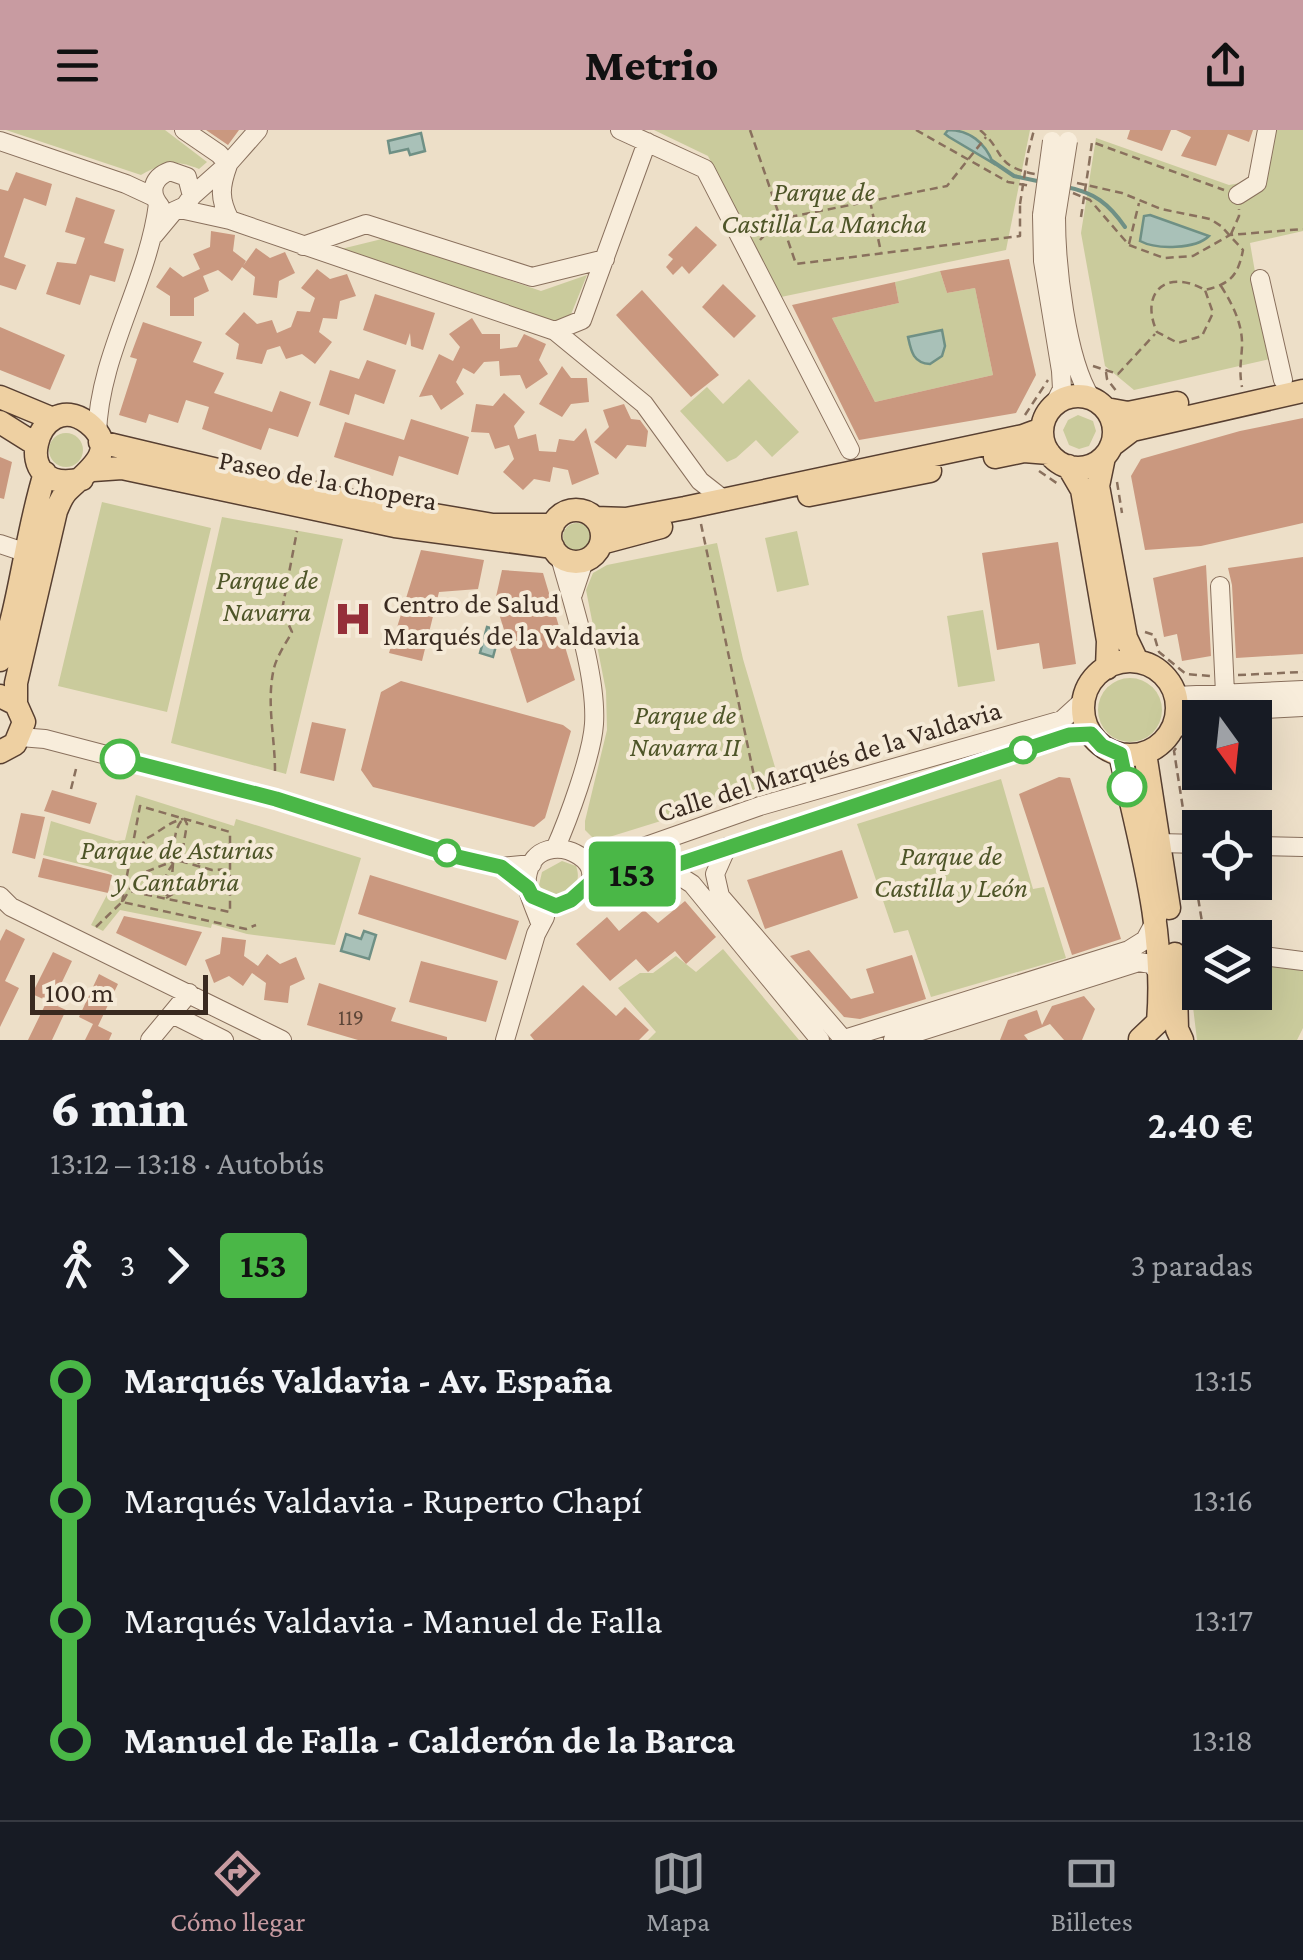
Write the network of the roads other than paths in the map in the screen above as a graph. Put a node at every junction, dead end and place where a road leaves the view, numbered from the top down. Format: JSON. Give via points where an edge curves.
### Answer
{"nodes":[{"id":1,"x":184,"y":130,"type":"edge"},
{"id":2,"x":258,"y":130,"type":"edge"},
{"id":3,"x":620,"y":130,"type":"edge"},
{"id":4,"x":1268,"y":130,"type":"edge"},
{"id":5,"x":1061,"y":135,"type":"edge"},
{"id":6,"x":0,"y":141,"type":"edge"},
{"id":7,"x":647,"y":142,"type":"junction"},
{"id":8,"x":228,"y":164,"type":"junction"},
{"id":9,"x":159,"y":177,"type":"junction"},
{"id":10,"x":126,"y":184,"type":"junction"},
{"id":11,"x":1238,"y":196,"type":"road end"},
{"id":12,"x":178,"y":199,"type":"junction"},
{"id":13,"x":230,"y":220,"type":"junction"},
{"id":14,"x":302,"y":246,"type":"junction"},
{"id":15,"x":605,"y":259,"type":"junction"},
{"id":16,"x":1260,"y":279,"type":"dead end"},
{"id":17,"x":582,"y":320,"type":"junction"},
{"id":18,"x":555,"y":330,"type":"junction"},
{"id":19,"x":596,"y":362,"type":"junction"},
{"id":20,"x":1069,"y":370,"type":"junction"},
{"id":21,"x":1296,"y":382,"type":"edge"},
{"id":22,"x":100,"y":390,"type":"junction"},
{"id":23,"x":0,"y":397,"type":"edge"},
{"id":24,"x":1099,"y":404,"type":"junction"},
{"id":25,"x":1054,"y":405,"type":"junction"},
{"id":26,"x":64,"y":418,"type":"junction"},
{"id":27,"x":0,"y":422,"type":"edge"},
{"id":28,"x":98,"y":438,"type":"junction"},
{"id":29,"x":1030,"y":438,"type":"junction"},
{"id":30,"x":35,"y":444,"type":"junction"},
{"id":31,"x":850,"y":450,"type":"junction"},
{"id":32,"x":1111,"y":458,"type":"junction"},
{"id":33,"x":878,"y":465,"type":"junction"},
{"id":34,"x":1068,"y":466,"type":"junction"},
{"id":35,"x":45,"y":473,"type":"junction"},
{"id":36,"x":840,"y":473,"type":"junction"},
{"id":37,"x":87,"y":474,"type":"junction"},
{"id":38,"x":700,"y":480,"type":"junction"},
{"id":39,"x":723,"y":499,"type":"junction"},
{"id":40,"x":692,"y":513,"type":"junction"},
{"id":41,"x":594,"y":518,"type":"junction"},
{"id":42,"x":555,"y":543,"type":"junction"},
{"id":43,"x":601,"y":543,"type":"junction"},
{"id":44,"x":0,"y":544,"type":"edge"},
{"id":45,"x":27,"y":553,"type":"junction"},
{"id":46,"x":584,"y":561,"type":"junction"},
{"id":47,"x":1220,"y":586,"type":"dead end"},
{"id":48,"x":7,"y":598,"type":"edge"},
{"id":49,"x":572,"y":600,"type":"junction"},
{"id":50,"x":1,"y":656,"type":"edge"},
{"id":51,"x":1137,"y":662,"type":"junction"},
{"id":52,"x":1106,"y":668,"type":"junction"},
{"id":53,"x":1225,"y":684,"type":"junction"},
{"id":54,"x":1303,"y":690,"type":"edge"},
{"id":55,"x":1175,"y":696,"type":"junction"},
{"id":56,"x":1084,"y":700,"type":"junction"},
{"id":57,"x":1303,"y":706,"type":"edge"},
{"id":58,"x":15,"y":713,"type":"edge"},
{"id":59,"x":1171,"y":732,"type":"junction"},
{"id":60,"x":1091,"y":734,"type":"junction"},
{"id":61,"x":0,"y":752,"type":"edge"},
{"id":62,"x":1146,"y":753,"type":"junction"},
{"id":63,"x":1120,"y":754,"type":"junction"},
{"id":64,"x":568,"y":822,"type":"junction"},
{"id":65,"x":1159,"y":842,"type":"junction"},
{"id":66,"x":1182,"y":843,"type":"edge"},
{"id":67,"x":1272,"y":846,"type":"edge"},
{"id":68,"x":727,"y":847,"type":"junction"},
{"id":69,"x":1303,"y":847,"type":"edge"},
{"id":70,"x":554,"y":849,"type":"junction"},
{"id":71,"x":581,"y":855,"type":"junction"},
{"id":72,"x":532,"y":864,"type":"junction"},
{"id":73,"x":501,"y":867,"type":"junction"},
{"id":74,"x":667,"y":868,"type":"junction"},
{"id":75,"x":589,"y":884,"type":"junction"},
{"id":76,"x":530,"y":892,"type":"junction"},
{"id":77,"x":4,"y":904,"type":"edge"},
{"id":78,"x":556,"y":906,"type":"junction"},
{"id":79,"x":1157,"y":918,"type":"junction"},
{"id":80,"x":540,"y":922,"type":"junction"},
{"id":81,"x":1272,"y":956,"type":"edge"},
{"id":82,"x":1303,"y":961,"type":"edge"},
{"id":83,"x":1182,"y":963,"type":"edge"},
{"id":84,"x":1169,"y":971,"type":"junction"},
{"id":85,"x":189,"y":993,"type":"junction"},
{"id":86,"x":172,"y":1014,"type":"junction"},
{"id":87,"x":842,"y":1039,"type":"edge"},
{"id":88,"x":150,"y":1040,"type":"edge"},
{"id":89,"x":224,"y":1040,"type":"edge"},
{"id":90,"x":282,"y":1040,"type":"edge"},
{"id":91,"x":505,"y":1040,"type":"edge"},
{"id":92,"x":820,"y":1040,"type":"edge"},
{"id":93,"x":893,"y":1040,"type":"edge"},
{"id":94,"x":1140,"y":1040,"type":"edge"},
{"id":95,"x":1167,"y":1040,"type":"edge"},
{"id":96,"x":1182,"y":1040,"type":"edge"}],
"edges":[{"from":1,"to":8,"type":"street"},
{"from":2,"to":8,"type":"street"},
{"from":3,"to":7,"type":"street"},
{"from":4,"to":11,"type":"street","via":[[1257,183]]},
{"from":5,"to":20,"type":"street","bridge":true,"via":[[1043,261]]},
{"from":6,"to":10,"type":"street"},
{"from":7,"to":15,"type":"street"},
{"from":7,"to":31,"type":"street","via":[[705,169]]},
{"from":8,"to":12,"type":"street"},
{"from":8,"to":13,"type":"street","via":[[220,186]]},
{"from":9,"to":10,"type":"street"},
{"from":9,"to":12,"type":"street","via":[[153,186]]},
{"from":9,"to":12,"type":"street","via":[[176,171]]},
{"from":10,"to":12,"type":"street"},
{"from":12,"to":13,"type":"street"},
{"from":12,"to":22,"type":"street","via":[[154,235]]},
{"from":13,"to":14,"type":"street"},
{"from":14,"to":15,"type":"street","via":[[366,224],[532,277]]},
{"from":14,"to":18,"type":"street"},
{"from":15,"to":17,"type":"street"},
{"from":16,"to":21,"type":"street"},
{"from":17,"to":18,"type":"street"},
{"from":17,"to":19,"type":"street"},
{"from":18,"to":19,"type":"street"},
{"from":19,"to":38,"type":"street","via":[[644,404]]},
{"from":20,"to":24,"type":"street"},
{"from":20,"to":25,"type":"street"},
{"from":21,"to":24,"type":"main road","via":[[1128,413]]},
{"from":21,"to":32,"type":"main road","via":[[1132,430]]},
{"from":22,"to":26,"type":"street"},
{"from":22,"to":28,"type":"street"},
{"from":23,"to":26,"type":"main road"},
{"from":24,"to":25,"type":"main road","via":[[1072,397]]},
{"from":24,"to":32,"type":"main road","via":[[1114,434]]},
{"from":25,"to":29,"type":"main road"},
{"from":26,"to":28,"type":"main road","via":[[87,423]]},
{"from":26,"to":30,"type":"main road","via":[[41,429]]},
{"from":27,"to":30,"type":"main road"},
{"from":28,"to":37,"type":"main road","via":[[100,457]]},
{"from":28,"to":42,"type":"main road","name":"Paseo de la Chopera","via":[[340,499],[493,525]]},
{"from":29,"to":33,"type":"main road"},
{"from":29,"to":34,"type":"main road"},
{"from":29,"to":40,"type":"main road"},
{"from":30,"to":35,"type":"main road"},
{"from":31,"to":33,"type":"street"},
{"from":31,"to":36,"type":"street"},
{"from":32,"to":34,"type":"main road"},
{"from":32,"to":51,"type":"main road","via":[[1098,486],[1126,638]]},
{"from":33,"to":36,"type":"main road"},
{"from":34,"to":52,"type":"main road","via":[[1082,490],[1108,641]]},
{"from":35,"to":37,"type":"main road","via":[[69,482]]},
{"from":35,"to":45,"type":"main road"},
{"from":36,"to":39,"type":"main road"},
{"from":37,"to":42,"type":"main road","name":"Paseo de la Chopera","via":[[122,468],[395,526]]},
{"from":37,"to":58,"type":"main road","via":[[56,511]]},
{"from":38,"to":39,"type":"street"},
{"from":38,"to":40,"type":"street"},
{"from":39,"to":40,"type":"main road"},
{"from":40,"to":41,"type":"main road"},
{"from":40,"to":43,"type":"main road"},
{"from":41,"to":42,"type":"main road","via":[[572,511],[560,516]]},
{"from":41,"to":43,"type":"main road"},
{"from":42,"to":46,"type":"main road","via":[[572,562]]},
{"from":42,"to":49,"type":"street"},
{"from":43,"to":46,"type":"main road"},
{"from":44,"to":45,"type":"street"},
{"from":45,"to":48,"type":"main road"},
{"from":46,"to":49,"type":"street"},
{"from":47,"to":53,"type":"street"},
{"from":48,"to":50,"type":"main road"},
{"from":49,"to":64,"type":"street","via":[[594,727]]},
{"from":51,"to":52,"type":"main road"},
{"from":51,"to":55,"type":"main road","via":[[1164,675]]},
{"from":52,"to":56,"type":"main road"},
{"from":53,"to":54,"type":"street"},
{"from":53,"to":55,"type":"street"},
{"from":55,"to":59,"type":"main road"},
{"from":56,"to":60,"type":"main road"},
{"from":56,"to":71,"type":"street","name":"Calle del Marqués de la Valdavia","via":[[1062,720],[760,806],[615,858]]},
{"from":57,"to":59,"type":"street","via":[[1196,712]]},
{"from":58,"to":61,"type":"main road","via":[[15,744]]},
{"from":58,"to":73,"type":"street","via":[[46,738]]},
{"from":59,"to":62,"type":"main road"},
{"from":60,"to":63,"type":"main road"},
{"from":60,"to":68,"type":"street","name":"Calle del Marqués de la Valdavia","via":[[1069,735]]},
{"from":62,"to":63,"type":"main road"},
{"from":62,"to":65,"type":"main road"},
{"from":63,"to":79,"type":"main road"},
{"from":64,"to":70,"type":"street"},
{"from":64,"to":71,"type":"street"},
{"from":65,"to":66,"type":"street"},
{"from":65,"to":84,"type":"main road"},
{"from":67,"to":69,"type":"street"},
{"from":68,"to":74,"type":"street","name":"Calle del Marqués de la Valdavia"},
{"from":68,"to":87,"type":"street","via":[[714,874],[720,896]]},
{"from":70,"to":71,"type":"street"},
{"from":70,"to":72,"type":"street"},
{"from":71,"to":75,"type":"street"},
{"from":72,"to":73,"type":"street"},
{"from":72,"to":76,"type":"street"},
{"from":73,"to":76,"type":"street"},
{"from":74,"to":75,"type":"street","name":"Calle del Marqués de la Valdavia"},
{"from":74,"to":92,"type":"street","via":[[692,884]]},
{"from":75,"to":78,"type":"street"},
{"from":76,"to":78,"type":"street"},
{"from":76,"to":80,"type":"street"},
{"from":77,"to":85,"type":"street"},
{"from":78,"to":80,"type":"street"},
{"from":79,"to":84,"type":"main road"},
{"from":79,"to":87,"type":"street","via":[[1145,940],[1129,950]]},
{"from":80,"to":91,"type":"street"},
{"from":81,"to":82,"type":"street"},
{"from":83,"to":84,"type":"street"},
{"from":84,"to":93,"type":"street","via":[[1139,962]]},
{"from":84,"to":94,"type":"main road","via":[[1158,1022]]},
{"from":84,"to":96,"type":"main road"},
{"from":85,"to":86,"type":"street"},
{"from":85,"to":90,"type":"street"},
{"from":86,"to":88,"type":"street"},
{"from":86,"to":89,"type":"street"},
{"from":94,"to":95,"type":"main road"}]}
